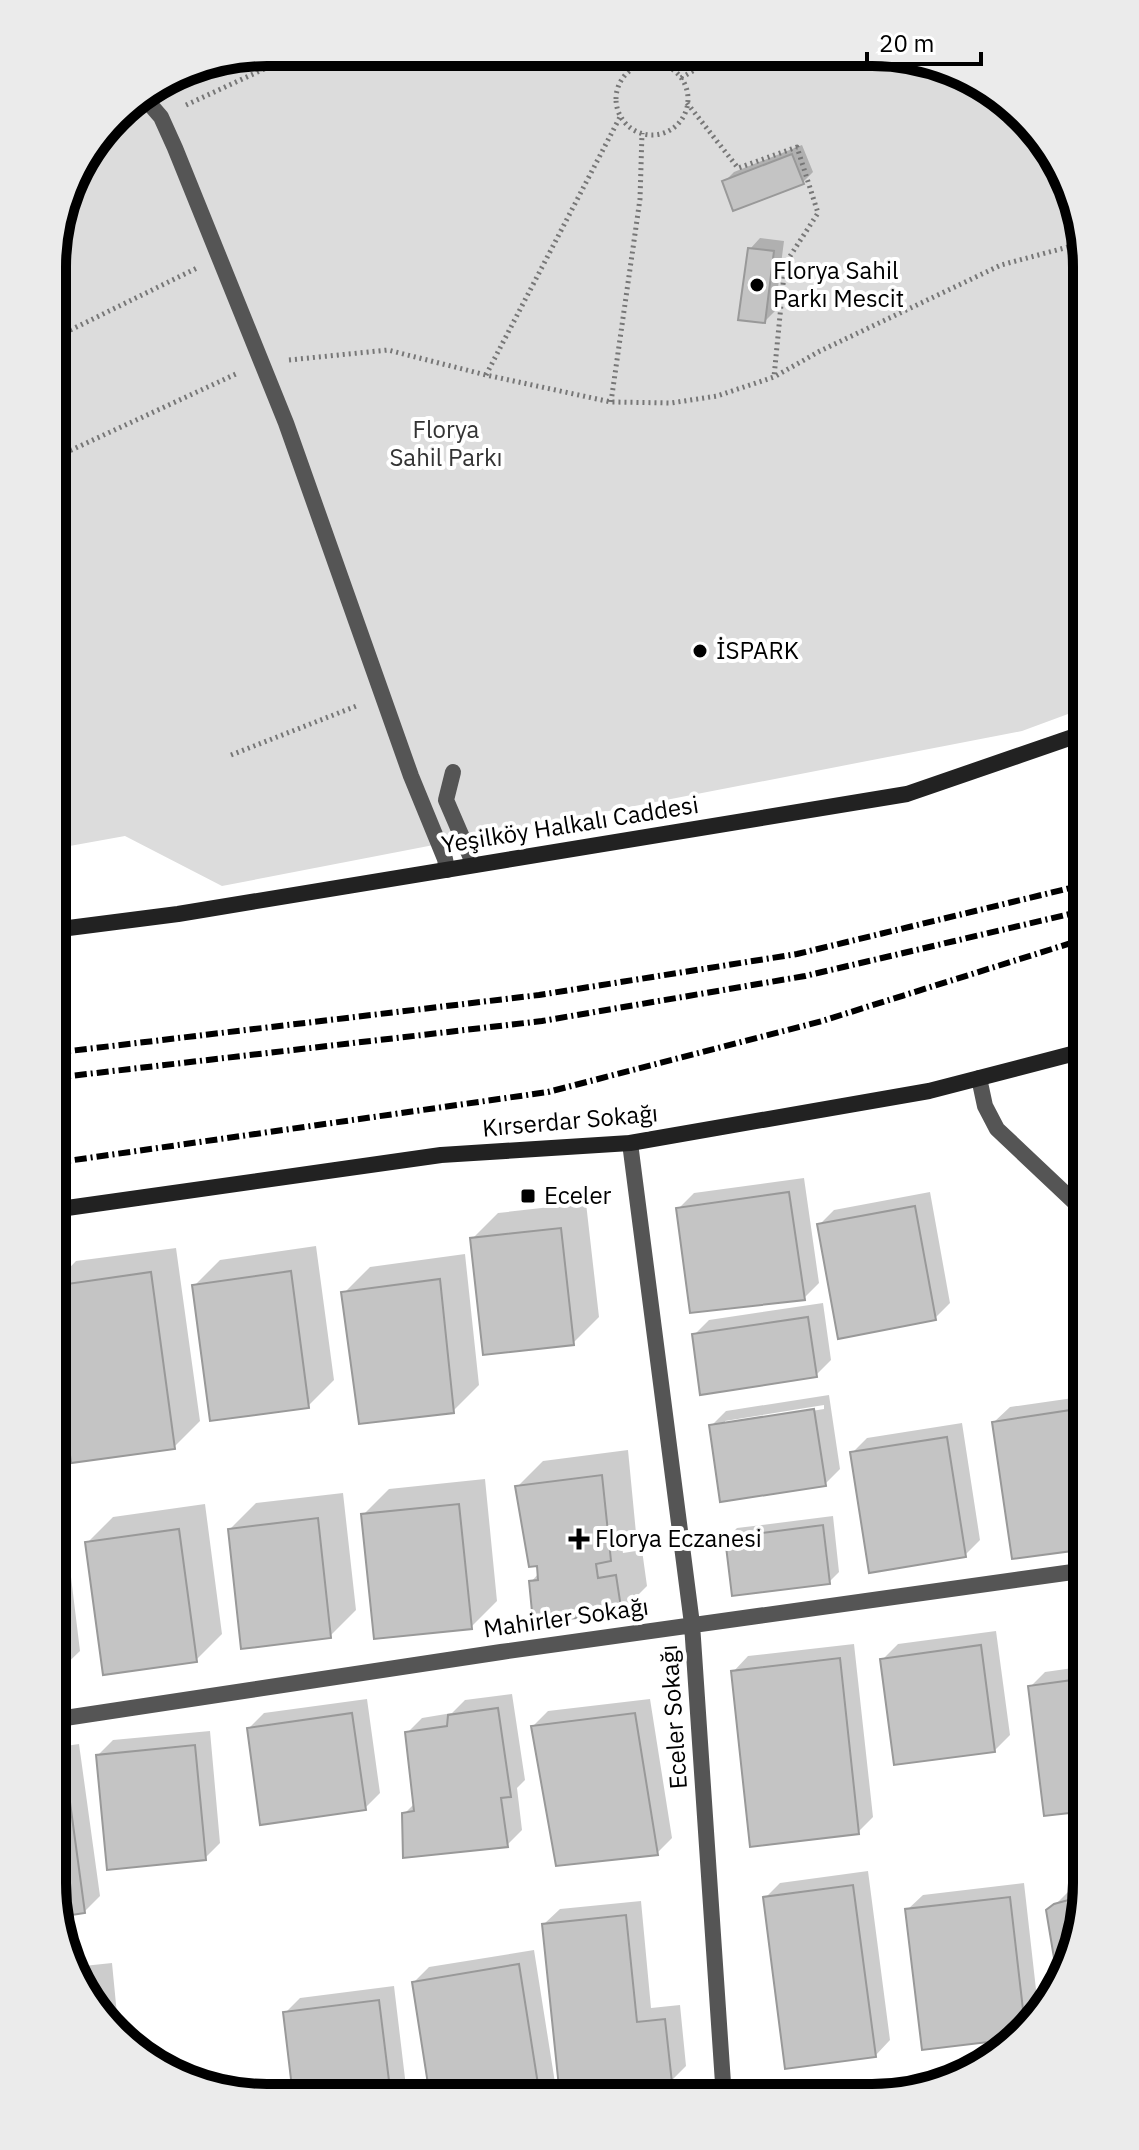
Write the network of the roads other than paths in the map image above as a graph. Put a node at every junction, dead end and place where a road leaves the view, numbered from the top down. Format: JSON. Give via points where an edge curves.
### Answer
{"nodes":[{"id":1,"x":151,"y":104,"type":"edge"},
{"id":2,"x":1073,"y":737,"type":"edge"},
{"id":3,"x":453,"y":772,"type":"dead end"},
{"id":4,"x":474,"y":865,"type":"junction"},
{"id":5,"x":447,"y":870,"type":"junction"},
{"id":6,"x":66,"y":928,"type":"edge"},
{"id":7,"x":1073,"y":1054,"type":"edge"},
{"id":8,"x":979,"y":1078,"type":"junction"},
{"id":9,"x":630,"y":1143,"type":"junction"},
{"id":10,"x":1073,"y":1201,"type":"edge"},
{"id":11,"x":66,"y":1208,"type":"edge"},
{"id":12,"x":1073,"y":1572,"type":"edge"},
{"id":13,"x":692,"y":1624,"type":"junction"},
{"id":14,"x":66,"y":1718,"type":"edge"},
{"id":15,"x":723,"y":2084,"type":"edge"}],
"edges":[{"from":1,"to":5,"type":"street","via":[[161,117],[286,423]]},
{"from":2,"to":4,"type":"main road","name":"Yeşilköy Halkalı Caddesi","via":[[907,794]]},
{"from":3,"to":4,"type":"street","via":[[446,800]]},
{"from":4,"to":5,"type":"main road","name":"Yeşilköy Halkalı Caddesi"},
{"from":5,"to":6,"type":"main road","name":"Yeşilköy Halkalı Caddesi"},
{"from":7,"to":8,"type":"main road","name":"Kırserdar Sokağı"},
{"from":8,"to":9,"type":"main road","name":"Kırserdar Sokağı"},
{"from":8,"to":10,"type":"street","via":[[997,1129]]},
{"from":9,"to":11,"type":"main road","name":"Kırserdar Sokağı","via":[[441,1155]]},
{"from":9,"to":13,"type":"street","name":"Eceler Sokağı"},
{"from":12,"to":13,"type":"street","name":"Mahirler Sokağı"},
{"from":13,"to":14,"type":"street","name":"Mahirler Sokağı"},
{"from":13,"to":15,"type":"street","name":"Eceler Sokağı"}]}
